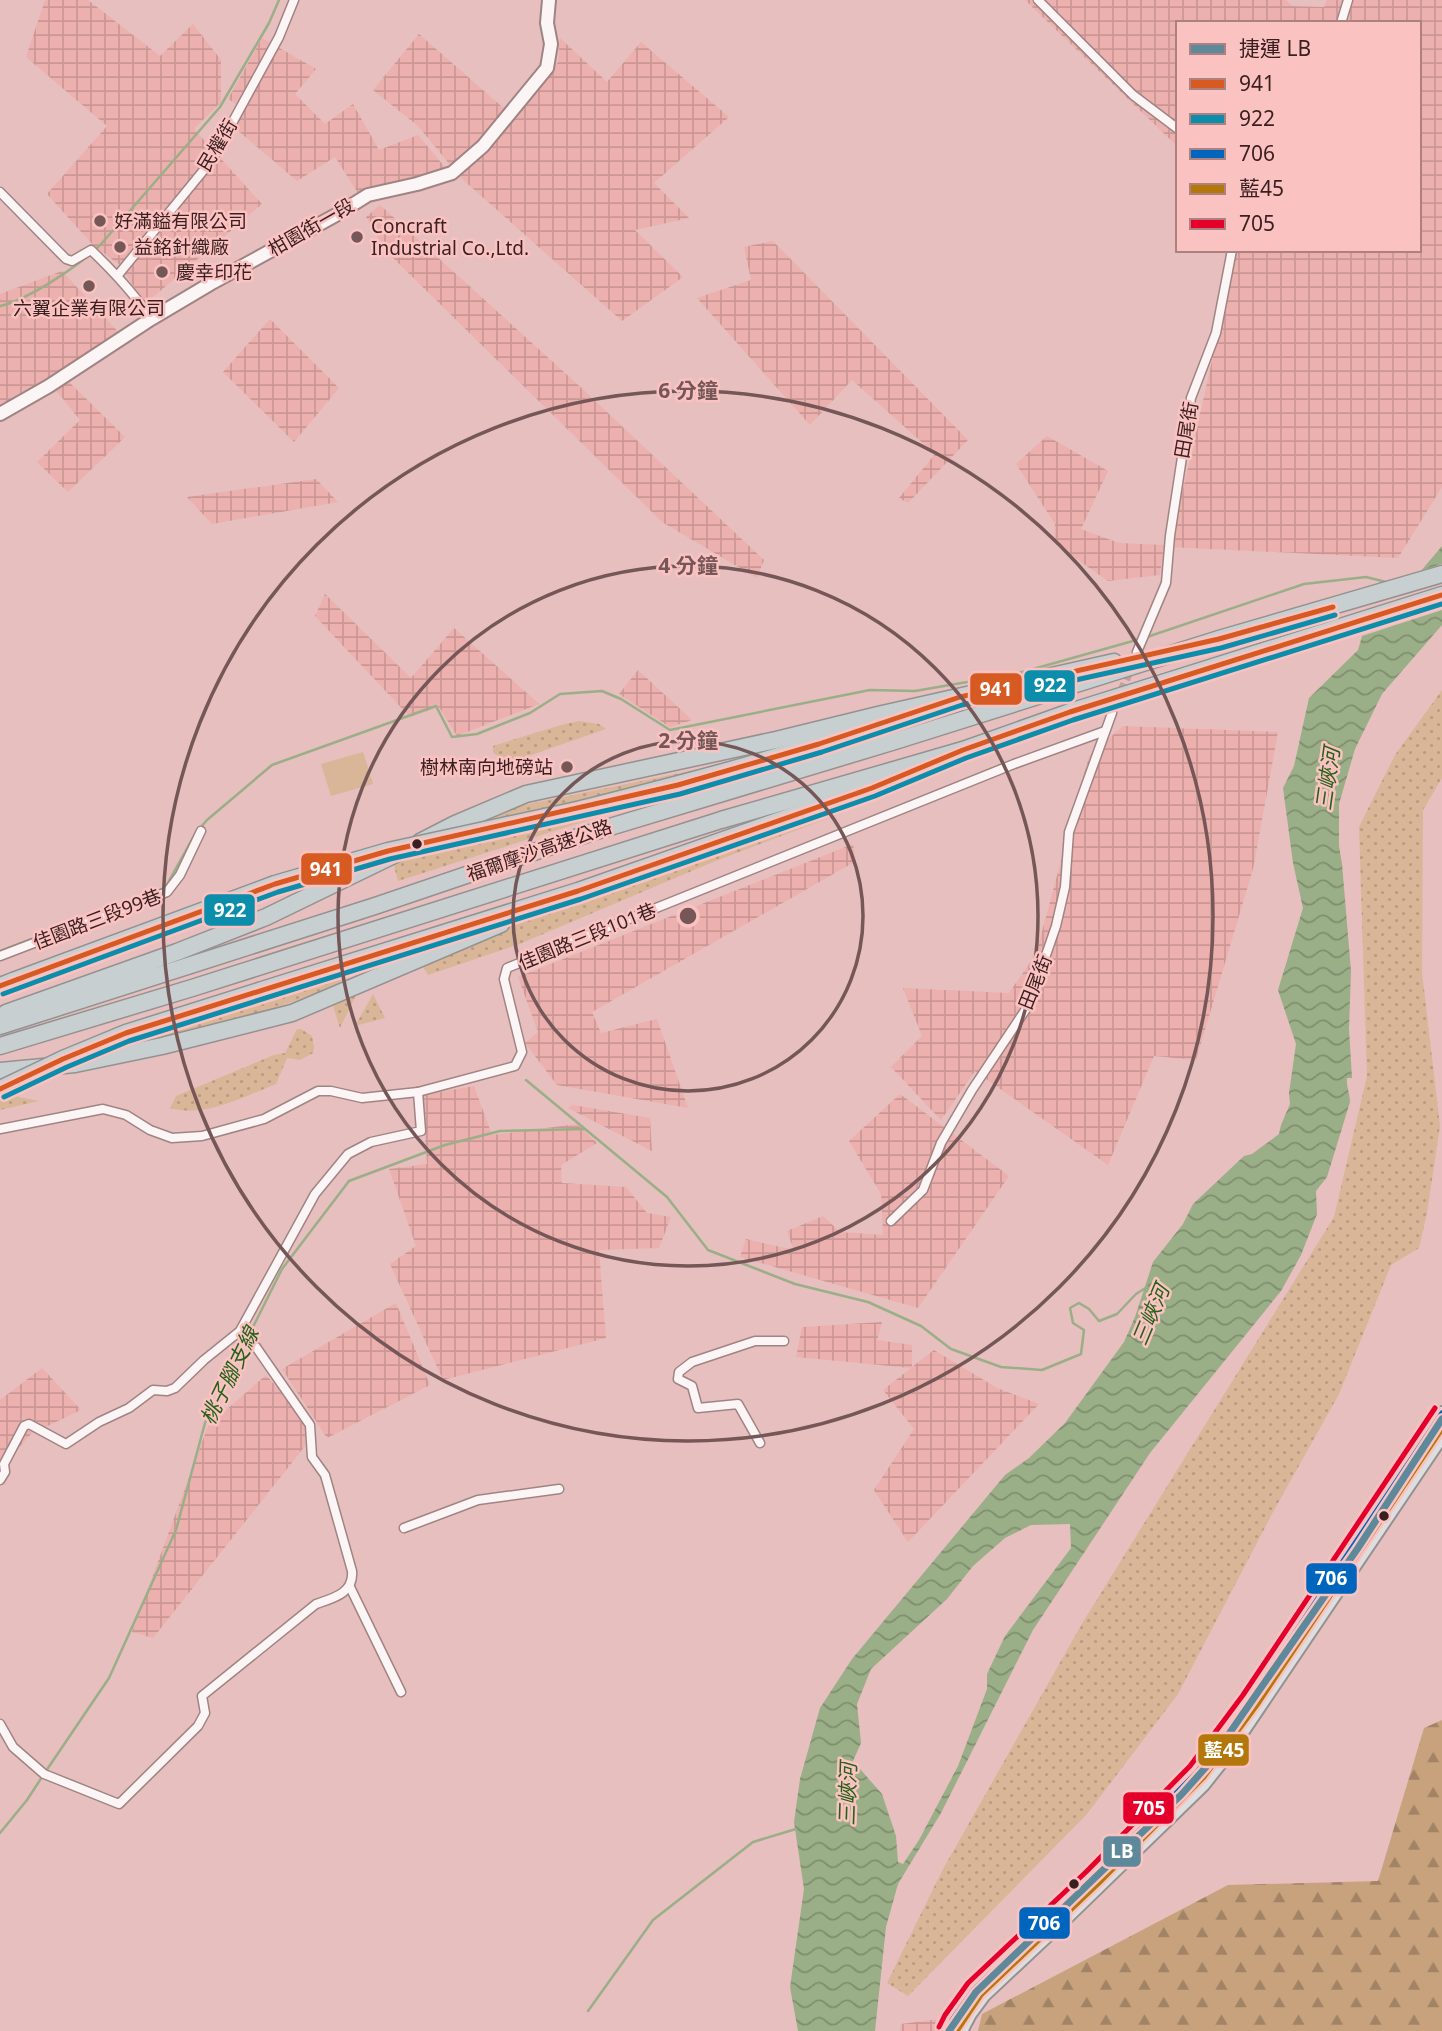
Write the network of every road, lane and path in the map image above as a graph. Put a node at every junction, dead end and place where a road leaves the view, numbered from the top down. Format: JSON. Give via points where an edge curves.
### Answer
{"nodes":[{"id":1,"x":294,"y":0,"type":"edge"},
{"id":2,"x":549,"y":0,"type":"edge"},
{"id":3,"x":1038,"y":0,"type":"edge"},
{"id":4,"x":1348,"y":0,"type":"edge"},
{"id":5,"x":1342,"y":21,"type":"edge"},
{"id":6,"x":1176,"y":127,"type":"edge"},
{"id":7,"x":0,"y":192,"type":"edge"},
{"id":8,"x":1232,"y":252,"type":"edge"},
{"id":9,"x":118,"y":275,"type":"junction"},
{"id":10,"x":151,"y":319,"type":"junction"},
{"id":11,"x":0,"y":414,"type":"edge"},
{"id":12,"x":1442,"y":574,"type":"edge"},
{"id":13,"x":1442,"y":595,"type":"edge"},
{"id":14,"x":1219,"y":639,"type":"junction"},
{"id":15,"x":1138,"y":652,"type":"dead end"},
{"id":16,"x":960,"y":697,"type":"junction"},
{"id":17,"x":1112,"y":713,"type":"tunnel mouth"},
{"id":18,"x":1105,"y":731,"type":"junction"},
{"id":19,"x":963,"y":750,"type":"junction"},
{"id":20,"x":201,"y":831,"type":"dead end"},
{"id":21,"x":578,"y":891,"type":"junction"},
{"id":22,"x":0,"y":956,"type":"edge"},
{"id":23,"x":7,"y":984,"type":"edge"},
{"id":24,"x":0,"y":1016,"type":"edge"},
{"id":25,"x":0,"y":1026,"type":"edge"},
{"id":26,"x":0,"y":1046,"type":"edge"},
{"id":27,"x":0,"y":1071,"type":"edge"},
{"id":28,"x":0,"y":1089,"type":"edge"},
{"id":29,"x":418,"y":1092,"type":"junction"},
{"id":30,"x":0,"y":1129,"type":"edge"},
{"id":31,"x":891,"y":1221,"type":"dead end"},
{"id":32,"x":240,"y":1331,"type":"junction"},
{"id":33,"x":784,"y":1341,"type":"dead end"},
{"id":34,"x":1442,"y":1413,"type":"edge"},
{"id":35,"x":1442,"y":1436,"type":"edge"},
{"id":36,"x":760,"y":1443,"type":"dead end"},
{"id":37,"x":0,"y":1480,"type":"edge"},
{"id":38,"x":559,"y":1489,"type":"dead end"},
{"id":39,"x":404,"y":1528,"type":"dead end"},
{"id":40,"x":350,"y":1587,"type":"junction"},
{"id":41,"x":401,"y":1692,"type":"dead end"},
{"id":42,"x":0,"y":1724,"type":"edge"},
{"id":43,"x":947,"y":2031,"type":"edge"},
{"id":44,"x":961,"y":2031,"type":"edge"}],
"edges":[{"from":1,"to":9,"type":"street","name":"民權街","via":[[279,37],[212,160]]},
{"from":2,"to":10,"type":"street","name":"柑園街一段","via":[[547,68],[483,146],[452,173],[368,195]]},
{"from":3,"to":6,"type":"street","via":[[1133,95]]},
{"from":4,"to":5,"type":"street"},
{"from":7,"to":9,"type":"street","via":[[65,259],[72,261],[91,250]]},
{"from":8,"to":15,"type":"street","name":"田尾街","via":[[1216,333],[1191,398],[1166,583]]},
{"from":9,"to":10,"type":"street"},
{"from":10,"to":11,"type":"street","name":"柑園街一段"},
{"from":12,"to":14,"type":"highway","name":"福爾摩沙高速公路"},
{"from":13,"to":19,"type":"highway","name":"福爾摩沙高速公路"},
{"from":14,"to":16,"type":"highway"},
{"from":14,"to":25,"type":"highway","name":"福爾摩沙高速公路","via":[[590,832]]},
{"from":16,"to":23,"type":"highway","bridge":true,"via":[[678,785],[388,852],[275,884]]},
{"from":16,"to":24,"type":"highway","via":[[526,794],[266,917]]},
{"from":17,"to":18,"type":"street","name":"田尾街"},
{"from":18,"to":29,"type":"street","name":"佳園路三段101巷","via":[[507,968],[504,979],[522,1052],[519,1061],[515,1066]]},
{"from":18,"to":31,"type":"street","name":"田尾街","via":[[1069,832],[1065,887],[1030,1003],[941,1143],[923,1190]]},
{"from":19,"to":21,"type":"highway","via":[[872,788]]},
{"from":19,"to":26,"type":"highway","name":"福爾摩沙高速公路","via":[[720,820]]},
{"from":20,"to":22,"type":"street","name":"佳園路三段99巷","via":[[167,892]]},
{"from":21,"to":27,"type":"highway","via":[[292,1013],[86,1062]]},
{"from":21,"to":28,"type":"highway","bridge":true,"via":[[126,1033]]},
{"from":29,"to":30,"type":"street","name":"佳園路三段101巷","via":[[362,1098],[318,1091],[264,1119],[187,1138],[161,1135],[126,1115],[103,1109]]},
{"from":29,"to":32,"type":"street","via":[[421,1131],[371,1142],[348,1154],[315,1194]]},
{"from":32,"to":37,"type":"street","via":[[175,1388],[153,1390],[66,1444],[29,1424],[24,1426]]},
{"from":32,"to":40,"type":"street","via":[[310,1425],[310,1450],[325,1475],[352,1571]]},
{"from":33,"to":36,"type":"street","via":[[755,1341],[692,1362],[678,1380],[692,1386],[698,1408],[738,1404]]},
{"from":34,"to":43,"type":"main road","via":[[1258,1689],[1190,1782],[974,1989]]},
{"from":35,"to":44,"type":"main road","via":[[1203,1785],[984,1995]]},
{"from":38,"to":39,"type":"street","via":[[478,1500]]},
{"from":40,"to":41,"type":"street"},
{"from":40,"to":42,"type":"street","via":[[316,1604],[202,1696],[205,1713],[198,1726],[118,1804],[44,1774],[13,1746]]}]}
